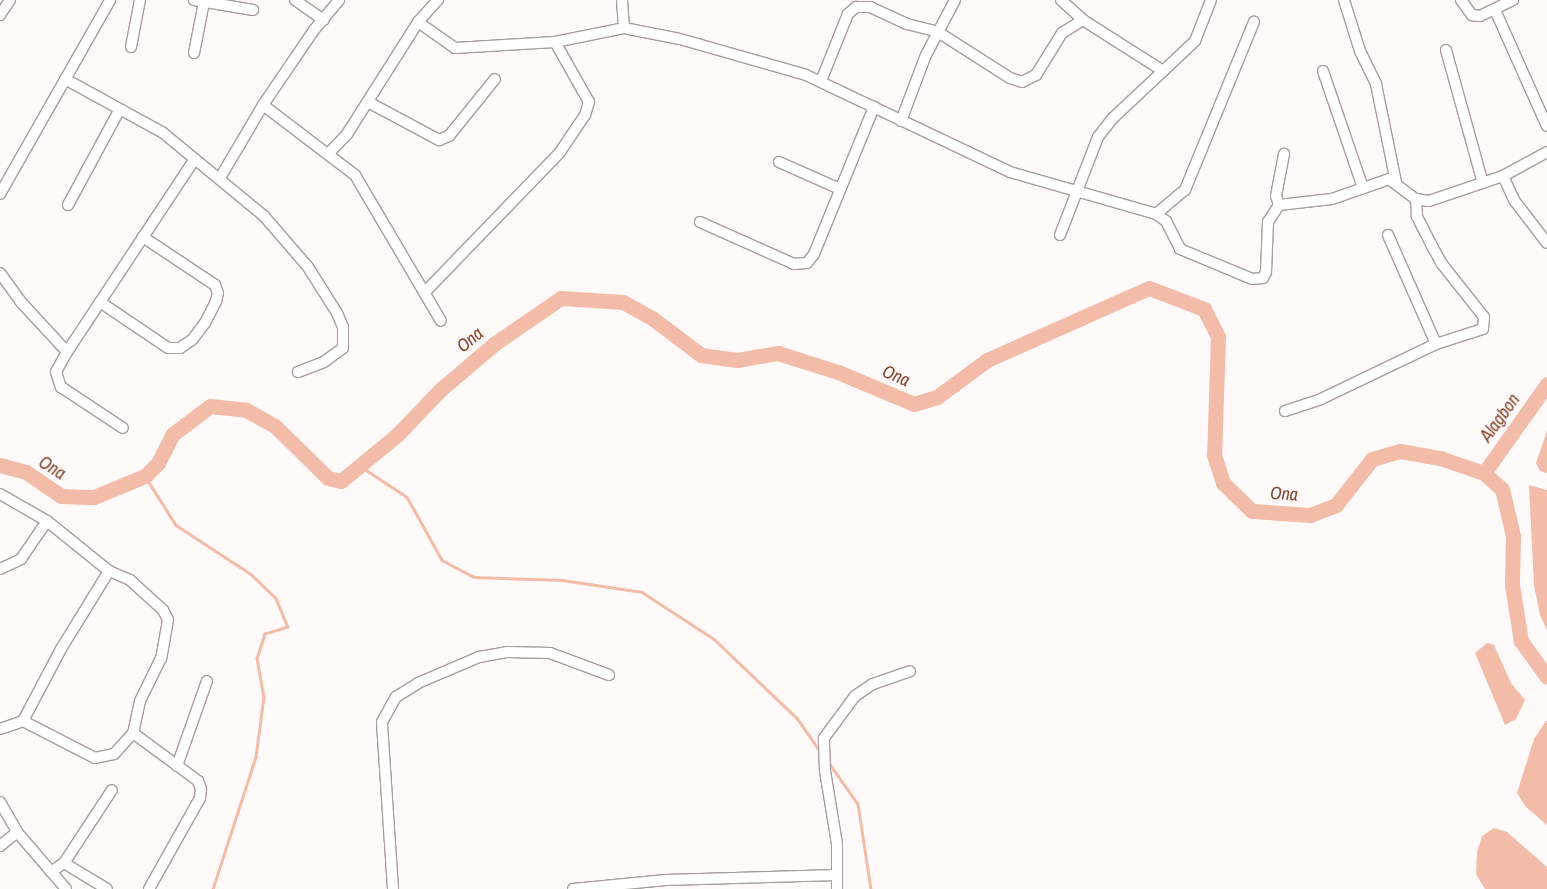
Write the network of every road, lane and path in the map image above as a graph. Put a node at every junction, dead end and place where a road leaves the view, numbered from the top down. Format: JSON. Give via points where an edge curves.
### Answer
{"nodes":[{"id":1,"x":10,"y":0,"type":"edge"},
{"id":2,"x":110,"y":0,"type":"edge"},
{"id":3,"x":140,"y":0,"type":"edge"},
{"id":4,"x":295,"y":0,"type":"edge"},
{"id":5,"x":339,"y":0,"type":"edge"},
{"id":6,"x":438,"y":0,"type":"edge"},
{"id":7,"x":622,"y":0,"type":"edge"},
{"id":8,"x":955,"y":0,"type":"edge"},
{"id":9,"x":1061,"y":0,"type":"edge"},
{"id":10,"x":1344,"y":0,"type":"edge"},
{"id":11,"x":1462,"y":0,"type":"edge"},
{"id":12,"x":1514,"y":0,"type":"edge"},
{"id":13,"x":199,"y":1,"type":"edge"},
{"id":14,"x":1209,"y":1,"type":"edge"},
{"id":15,"x":253,"y":10,"type":"dead end"},
{"id":16,"x":1496,"y":10,"type":"junction"},
{"id":17,"x":0,"y":15,"type":"edge"},
{"id":18,"x":324,"y":20,"type":"junction"},
{"id":19,"x":1083,"y":20,"type":"junction"},
{"id":20,"x":418,"y":22,"type":"junction"},
{"id":21,"x":1254,"y":22,"type":"dead end"},
{"id":22,"x":624,"y":28,"type":"junction"},
{"id":23,"x":938,"y":32,"type":"junction"},
{"id":24,"x":555,"y":42,"type":"junction"},
{"id":25,"x":131,"y":46,"type":"dead end"},
{"id":26,"x":1446,"y":50,"type":"dead end"},
{"id":27,"x":194,"y":53,"type":"dead end"},
{"id":28,"x":1163,"y":71,"type":"junction"},
{"id":29,"x":1323,"y":72,"type":"dead end"},
{"id":30,"x":65,"y":79,"type":"junction"},
{"id":31,"x":495,"y":79,"type":"dead end"},
{"id":32,"x":821,"y":81,"type":"junction"},
{"id":33,"x":368,"y":102,"type":"junction"},
{"id":34,"x":263,"y":106,"type":"junction"},
{"id":35,"x":874,"y":107,"type":"junction"},
{"id":36,"x":120,"y":109,"type":"junction"},
{"id":37,"x":901,"y":121,"type":"junction"},
{"id":38,"x":1547,"y":126,"type":"edge"},
{"id":39,"x":1547,"y":152,"type":"edge"},
{"id":40,"x":328,"y":154,"type":"junction"},
{"id":41,"x":1284,"y":154,"type":"dead end"},
{"id":42,"x":194,"y":160,"type":"junction"},
{"id":43,"x":778,"y":162,"type":"dead end"},
{"id":44,"x":1503,"y":176,"type":"junction"},
{"id":45,"x":220,"y":178,"type":"junction"},
{"id":46,"x":1396,"y":182,"type":"junction"},
{"id":47,"x":1484,"y":183,"type":"junction"},
{"id":48,"x":1363,"y":188,"type":"junction"},
{"id":49,"x":840,"y":190,"type":"junction"},
{"id":50,"x":1074,"y":192,"type":"junction"},
{"id":51,"x":0,"y":194,"type":"edge"},
{"id":52,"x":1416,"y":199,"type":"junction"},
{"id":53,"x":68,"y":205,"type":"dead end"},
{"id":54,"x":1279,"y":205,"type":"junction"},
{"id":55,"x":1156,"y":214,"type":"junction"},
{"id":56,"x":700,"y":222,"type":"dead end"},
{"id":57,"x":1060,"y":235,"type":"dead end"},
{"id":58,"x":1388,"y":235,"type":"dead end"},
{"id":59,"x":144,"y":237,"type":"junction"},
{"id":60,"x":1547,"y":243,"type":"edge"},
{"id":61,"x":0,"y":273,"type":"edge"},
{"id":62,"x":426,"y":291,"type":"junction"},
{"id":63,"x":100,"y":302,"type":"junction"},
{"id":64,"x":441,"y":321,"type":"dead end"},
{"id":65,"x":1436,"y":344,"type":"junction"},
{"id":66,"x":66,"y":352,"type":"junction"},
{"id":67,"x":298,"y":372,"type":"dead end"},
{"id":68,"x":1285,"y":411,"type":"dead end"},
{"id":69,"x":123,"y":428,"type":"dead end"},
{"id":70,"x":0,"y":494,"type":"edge"},
{"id":71,"x":46,"y":521,"type":"junction"},
{"id":72,"x":0,"y":569,"type":"edge"},
{"id":73,"x":109,"y":571,"type":"junction"},
{"id":74,"x":910,"y":671,"type":"dead end"},
{"id":75,"x":609,"y":675,"type":"dead end"},
{"id":76,"x":207,"y":682,"type":"dead end"},
{"id":77,"x":23,"y":721,"type":"junction"},
{"id":78,"x":0,"y":729,"type":"edge"},
{"id":79,"x":133,"y":733,"type":"junction"},
{"id":80,"x":178,"y":766,"type":"junction"},
{"id":81,"x":112,"y":790,"type":"dead end"},
{"id":82,"x":0,"y":802,"type":"edge"},
{"id":83,"x":16,"y":832,"type":"junction"},
{"id":84,"x":0,"y":846,"type":"edge"},
{"id":85,"x":64,"y":863,"type":"junction"},
{"id":86,"x":51,"y":872,"type":"junction"},
{"id":87,"x":837,"y":875,"type":"junction"},
{"id":88,"x":66,"y":889,"type":"edge"},
{"id":89,"x":107,"y":889,"type":"edge"},
{"id":90,"x":149,"y":889,"type":"edge"},
{"id":91,"x":393,"y":889,"type":"edge"},
{"id":92,"x":573,"y":889,"type":"edge"},
{"id":93,"x":837,"y":889,"type":"edge"}],
"edges":[{"from":1,"to":17,"type":"street"},
{"from":2,"to":30,"type":"street"},
{"from":3,"to":25,"type":"street"},
{"from":4,"to":18,"type":"street"},
{"from":5,"to":18,"type":"street"},
{"from":6,"to":20,"type":"street"},
{"from":7,"to":22,"type":"street"},
{"from":8,"to":23,"type":"street"},
{"from":9,"to":19,"type":"street"},
{"from":10,"to":46,"type":"street","via":[[1360,51],[1376,84]]},
{"from":11,"to":16,"type":"street","via":[[1472,15],[1483,16]]},
{"from":12,"to":16,"type":"street"},
{"from":13,"to":15,"type":"street"},
{"from":13,"to":27,"type":"street"},
{"from":14,"to":28,"type":"street","via":[[1195,41]]},
{"from":16,"to":38,"type":"street"},
{"from":18,"to":34,"type":"street"},
{"from":19,"to":23,"type":"street","via":[[1062,32],[1036,75],[1022,82],[1010,78]]},
{"from":19,"to":28,"type":"street"},
{"from":20,"to":24,"type":"street","via":[[455,48]]},
{"from":20,"to":33,"type":"street"},
{"from":21,"to":55,"type":"street","via":[[1184,190]]},
{"from":22,"to":24,"type":"street"},
{"from":22,"to":32,"type":"street","via":[[692,42]]},
{"from":23,"to":32,"type":"street","via":[[907,24],[870,6],[856,7],[848,14]]},
{"from":23,"to":37,"type":"street"},
{"from":24,"to":62,"type":"street","via":[[589,102],[585,115],[560,152]]},
{"from":26,"to":47,"type":"street"},
{"from":28,"to":50,"type":"street","via":[[1103,129]]},
{"from":29,"to":48,"type":"street"},
{"from":30,"to":36,"type":"street"},
{"from":30,"to":51,"type":"street"},
{"from":31,"to":33,"type":"street","via":[[449,136],[440,140]]},
{"from":32,"to":35,"type":"street"},
{"from":33,"to":40,"type":"street"},
{"from":34,"to":40,"type":"street"},
{"from":34,"to":45,"type":"street"},
{"from":35,"to":37,"type":"street"},
{"from":35,"to":49,"type":"street"},
{"from":36,"to":42,"type":"street","via":[[162,132]]},
{"from":36,"to":53,"type":"street"},
{"from":37,"to":50,"type":"street","via":[[1010,172]]},
{"from":39,"to":44,"type":"street"},
{"from":40,"to":62,"type":"street","via":[[355,175]]},
{"from":41,"to":54,"type":"street","via":[[1276,196]]},
{"from":42,"to":45,"type":"street"},
{"from":42,"to":59,"type":"street"},
{"from":43,"to":49,"type":"street"},
{"from":44,"to":47,"type":"street"},
{"from":44,"to":60,"type":"street","via":[[1514,200]]},
{"from":45,"to":67,"type":"street","via":[[264,216],[308,267],[343,327],[344,348],[324,362]]},
{"from":46,"to":48,"type":"street","via":[[1384,180]]},
{"from":46,"to":52,"type":"street"},
{"from":47,"to":52,"type":"street","via":[[1436,200]]},
{"from":48,"to":54,"type":"street","via":[[1332,199]]},
{"from":49,"to":56,"type":"street","via":[[811,260],[802,265]]},
{"from":50,"to":55,"type":"street"},
{"from":50,"to":57,"type":"street"},
{"from":52,"to":65,"type":"street","via":[[1417,216],[1442,264],[1485,321],[1483,329]]},
{"from":54,"to":55,"type":"street","via":[[1268,222],[1266,272],[1259,279],[1180,249],[1166,221]]},
{"from":58,"to":65,"type":"street"},
{"from":59,"to":63,"type":"street"},
{"from":59,"to":63,"type":"street","via":[[215,285],[216,301],[205,323],[192,340],[180,348],[168,348]]},
{"from":61,"to":66,"type":"street","via":[[20,301]]},
{"from":62,"to":64,"type":"street"},
{"from":63,"to":66,"type":"street"},
{"from":65,"to":68,"type":"street","via":[[1322,400]]},
{"from":66,"to":69,"type":"street","via":[[56,372],[61,387]]},
{"from":70,"to":71,"type":"street"},
{"from":71,"to":72,"type":"street","via":[[21,559]]},
{"from":71,"to":73,"type":"street"},
{"from":73,"to":77,"type":"street","via":[[61,649]]},
{"from":73,"to":79,"type":"street","via":[[130,580],[163,610],[168,620],[161,658],[140,701]]},
{"from":74,"to":87,"type":"street","via":[[873,684],[855,696],[824,738],[825,771],[837,844]]},
{"from":75,"to":91,"type":"street","via":[[550,653],[507,652],[479,657],[418,683],[396,697],[382,722]]},
{"from":76,"to":80,"type":"street"},
{"from":77,"to":78,"type":"street"},
{"from":77,"to":79,"type":"street","via":[[95,758],[114,754]]},
{"from":79,"to":80,"type":"street"},
{"from":80,"to":90,"type":"street","via":[[198,781],[200,798]]},
{"from":81,"to":85,"type":"street"},
{"from":82,"to":83,"type":"street"},
{"from":83,"to":84,"type":"street"},
{"from":83,"to":86,"type":"street"},
{"from":85,"to":86,"type":"street"},
{"from":85,"to":89,"type":"street"},
{"from":86,"to":88,"type":"street"},
{"from":87,"to":92,"type":"street","via":[[666,880]]},
{"from":87,"to":93,"type":"street"}]}
